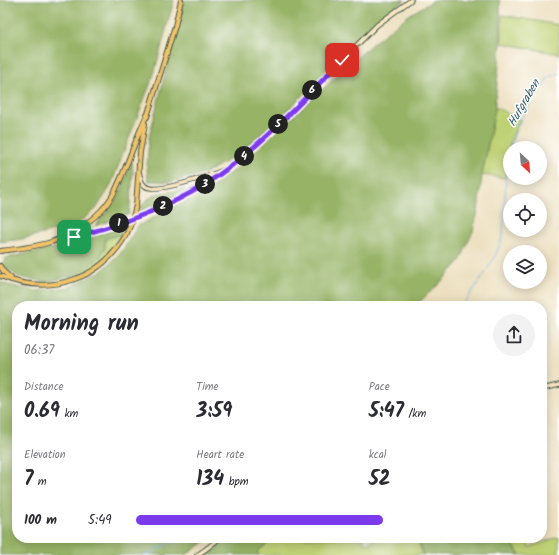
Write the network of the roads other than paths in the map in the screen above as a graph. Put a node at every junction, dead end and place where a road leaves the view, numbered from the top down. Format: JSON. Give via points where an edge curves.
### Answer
{"nodes":[{"id":1,"x":181,"y":0,"type":"edge"},
{"id":2,"x":411,"y":0,"type":"edge"},
{"id":3,"x":147,"y":115,"type":"junction"},
{"id":4,"x":228,"y":168,"type":"junction"},
{"id":5,"x":139,"y":170,"type":"junction"},
{"id":6,"x":52,"y":242,"type":"junction"},
{"id":7,"x":8,"y":250,"type":"junction"},
{"id":8,"x":0,"y":251,"type":"edge"},
{"id":9,"x":0,"y":256,"type":"edge"},
{"id":10,"x":0,"y":266,"type":"edge"},
{"id":11,"x":0,"y":276,"type":"edge"},
{"id":12,"x":16,"y":281,"type":"junction"},
{"id":13,"x":559,"y":385,"type":"edge"},
{"id":14,"x":547,"y":388,"type":"edge"},
{"id":15,"x":213,"y":543,"type":"edge"},
{"id":16,"x":197,"y":555,"type":"edge"}],
"edges":[{"from":1,"to":3,"type":"main road"},
{"from":2,"to":4,"type":"main road","via":[[377,25],[281,122]]},
{"from":3,"to":5,"type":"main road","via":[[141,142]]},
{"from":3,"to":6,"type":"main road","via":[[107,203],[83,226]]},
{"from":4,"to":5,"type":"main road","via":[[177,185],[154,188],[144,186]]},
{"from":4,"to":6,"type":"main road","via":[[197,189],[130,220]]},
{"from":5,"to":12,"type":"main road","bridge":true,"via":[[132,221],[120,244],[107,260],[91,272],[67,282],[34,285]]},
{"from":6,"to":7,"type":"main road"},
{"from":7,"to":8,"type":"main road"},
{"from":7,"to":9,"type":"main road"},
{"from":10,"to":12,"type":"main road"},
{"from":11,"to":12,"type":"main road"},
{"from":13,"to":14,"type":"main road"},
{"from":15,"to":16,"type":"main road"}]}
